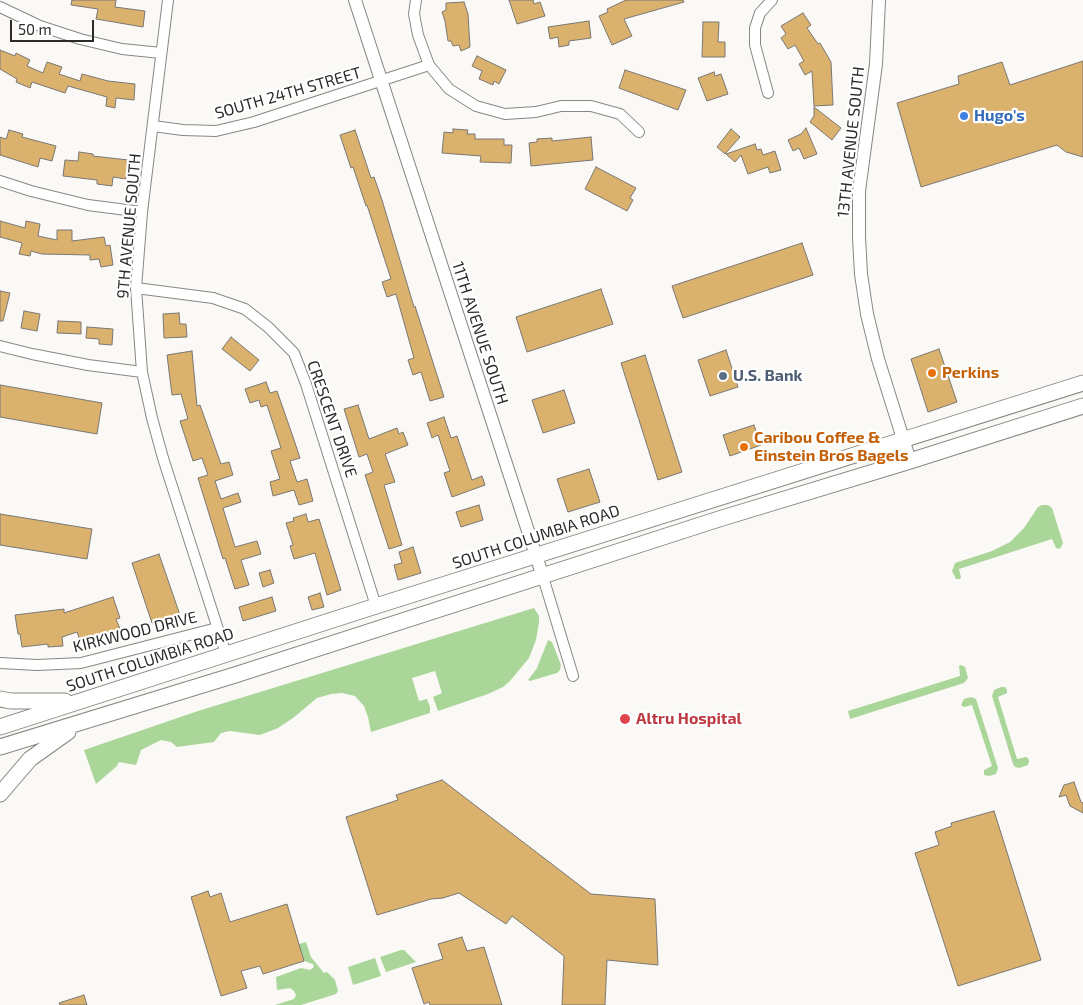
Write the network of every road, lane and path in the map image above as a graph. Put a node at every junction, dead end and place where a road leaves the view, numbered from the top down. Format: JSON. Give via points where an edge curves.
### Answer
{"nodes":[{"id":1,"x":168,"y":0,"type":"edge"},
{"id":2,"x":355,"y":0,"type":"edge"},
{"id":3,"x":416,"y":0,"type":"edge"},
{"id":4,"x":772,"y":0,"type":"edge"},
{"id":5,"x":879,"y":0,"type":"edge"},
{"id":6,"x":0,"y":7,"type":"edge"},
{"id":7,"x":161,"y":53,"type":"junction"},
{"id":8,"x":429,"y":65,"type":"junction"},
{"id":9,"x":381,"y":81,"type":"junction"},
{"id":10,"x":768,"y":93,"type":"dead end"},
{"id":11,"x":153,"y":126,"type":"junction"},
{"id":12,"x":639,"y":132,"type":"dead end"},
{"id":13,"x":0,"y":181,"type":"edge"},
{"id":14,"x":142,"y":212,"type":"junction"},
{"id":15,"x":136,"y":288,"type":"junction"},
{"id":16,"x":0,"y":346,"type":"edge"},
{"id":17,"x":142,"y":372,"type":"junction"},
{"id":18,"x":1083,"y":383,"type":"edge"},
{"id":19,"x":1083,"y":406,"type":"edge"},
{"id":20,"x":903,"y":440,"type":"junction"},
{"id":21,"x":910,"y":461,"type":"junction"},
{"id":22,"x":536,"y":556,"type":"junction"},
{"id":23,"x":543,"y":577,"type":"junction"},
{"id":24,"x":376,"y":606,"type":"junction"},
{"id":25,"x":217,"y":628,"type":"junction"},
{"id":26,"x":226,"y":654,"type":"junction"},
{"id":27,"x":0,"y":663,"type":"edge"},
{"id":28,"x":573,"y":676,"type":"dead end"},
{"id":29,"x":187,"y":690,"type":"junction"},
{"id":30,"x":0,"y":699,"type":"edge"},
{"id":31,"x":84,"y":700,"type":"junction"},
{"id":32,"x":91,"y":719,"type":"junction"},
{"id":33,"x":0,"y":727,"type":"edge"},
{"id":34,"x":0,"y":747,"type":"edge"},
{"id":35,"x":0,"y":794,"type":"edge"}],
"edges":[{"from":1,"to":7,"type":"street","name":"9TH AVENUE SOUTH"},
{"from":2,"to":9,"type":"street","name":"11TH AVENUE SOUTH"},
{"from":3,"to":8,"type":"street","via":[[414,14],[418,35]]},
{"from":4,"to":10,"type":"street","via":[[760,12],[755,28],[755,45]]},
{"from":5,"to":20,"type":"street","name":"13TH AVENUE SOUTH","via":[[876,64],[859,190],[859,238],[867,314]]},
{"from":6,"to":7,"type":"street","via":[[40,26],[80,39],[122,49]]},
{"from":7,"to":11,"type":"street","name":"9TH AVENUE SOUTH"},
{"from":8,"to":9,"type":"street","name":"SOUTH 24TH STREET"},
{"from":8,"to":12,"type":"street","via":[[449,88],[476,106],[505,114],[561,106],[591,106],[620,114]]},
{"from":9,"to":11,"type":"street","name":"SOUTH 24TH STREET","via":[[216,131]]},
{"from":9,"to":22,"type":"street","name":"11TH AVENUE SOUTH"},
{"from":11,"to":14,"type":"street","name":"9TH AVENUE SOUTH"},
{"from":13,"to":14,"type":"street","via":[[88,205]]},
{"from":14,"to":15,"type":"street","name":"9TH AVENUE SOUTH"},
{"from":15,"to":17,"type":"street","name":"9TH AVENUE SOUTH"},
{"from":15,"to":24,"type":"street","name":"CRESCENT DRIVE","via":[[213,298],[245,309],[294,353]]},
{"from":16,"to":17,"type":"street","via":[[60,360]]},
{"from":17,"to":25,"type":"street","name":"9TH AVENUE SOUTH","via":[[163,458]]},
{"from":18,"to":20,"type":"main road","name":"SOUTH COLUMBIA ROAD"},
{"from":19,"to":21,"type":"main road"},
{"from":20,"to":21,"type":"street","name":"13TH AVENUE SOUTH"},
{"from":20,"to":22,"type":"main road","name":"SOUTH COLUMBIA ROAD"},
{"from":21,"to":23,"type":"main road"},
{"from":22,"to":23,"type":"street","name":"11TH AVENUE SOUTH"},
{"from":22,"to":24,"type":"main road","name":"SOUTH COLUMBIA ROAD"},
{"from":23,"to":28,"type":"street","name":"11TH AVENUE SOUTH"},
{"from":23,"to":29,"type":"main road"},
{"from":24,"to":26,"type":"main road","name":"SOUTH COLUMBIA ROAD"},
{"from":25,"to":26,"type":"street","name":"9TH AVENUE SOUTH"},
{"from":25,"to":27,"type":"street","name":"KIRKWOOD DRIVE","via":[[81,663]]},
{"from":26,"to":29,"type":"main road","via":[[217,669]]},
{"from":26,"to":31,"type":"main road","name":"SOUTH COLUMBIA ROAD"},
{"from":29,"to":32,"type":"main road"},
{"from":30,"to":31,"type":"main road"},
{"from":31,"to":33,"type":"main road","name":"SOUTH COLUMBIA ROAD"},
{"from":32,"to":34,"type":"main road"},
{"from":32,"to":35,"type":"main road","via":[[60,736],[30,759]]}]}
